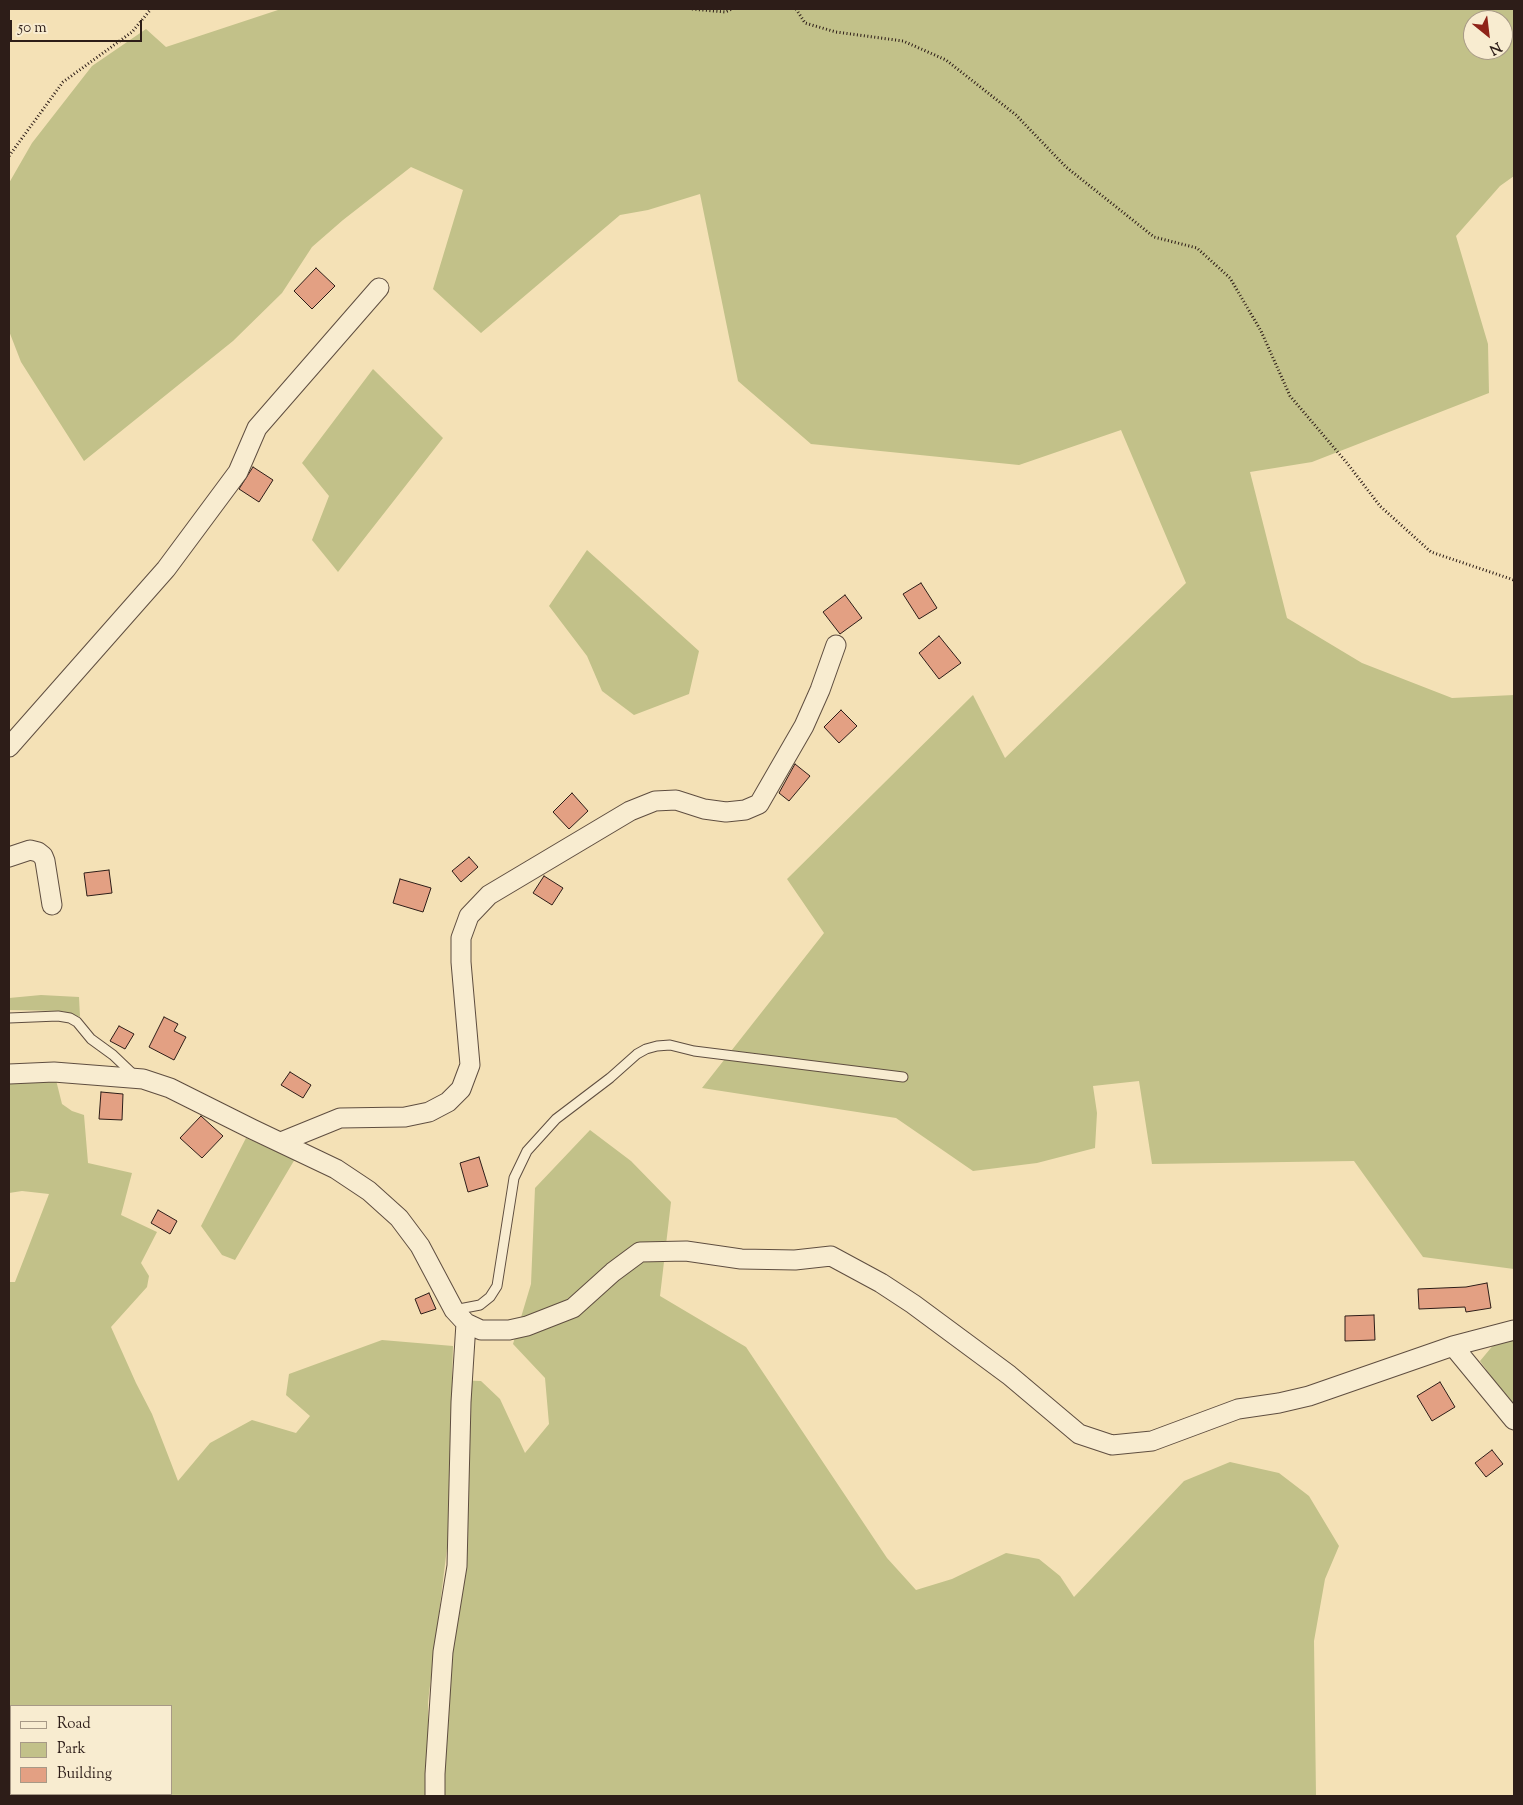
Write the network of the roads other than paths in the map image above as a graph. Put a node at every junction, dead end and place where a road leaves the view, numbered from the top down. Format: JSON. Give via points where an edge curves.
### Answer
{"nodes":[{"id":1,"x":379,"y":288,"type":"dead end"},
{"id":2,"x":836,"y":645,"type":"dead end"},
{"id":3,"x":9,"y":747,"type":"edge"},
{"id":4,"x":9,"y":857,"type":"edge"},
{"id":5,"x":52,"y":905,"type":"dead end"},
{"id":6,"x":9,"y":1018,"type":"edge"},
{"id":7,"x":9,"y":1074,"type":"edge"},
{"id":8,"x":903,"y":1077,"type":"dead end"},
{"id":9,"x":138,"y":1078,"type":"junction"},
{"id":10,"x":281,"y":1142,"type":"junction"},
{"id":11,"x":460,"y":1316,"type":"junction"},
{"id":12,"x":1514,"y":1330,"type":"edge"},
{"id":13,"x":1453,"y":1346,"type":"junction"},
{"id":14,"x":1514,"y":1420,"type":"edge"},
{"id":15,"x":435,"y":1796,"type":"edge"}],
"edges":[{"from":1,"to":3,"type":"street","via":[[257,428],[238,472],[166,568]]},
{"from":2,"to":10,"type":"street","via":[[804,726],[759,804],[745,810],[726,812],[676,800],[655,801],[638,807],[489,894],[469,916],[461,938],[461,954],[470,1065],[461,1089],[448,1102],[429,1112],[405,1117],[340,1118]]},
{"from":4,"to":5,"type":"street","via":[[30,850],[43,856]]},
{"from":6,"to":9,"type":"lane","via":[[70,1018]]},
{"from":7,"to":9,"type":"street","via":[[54,1072]]},
{"from":8,"to":11,"type":"lane","via":[[694,1051],[670,1045],[646,1049],[556,1119],[526,1151],[514,1178],[497,1286],[490,1298]]},
{"from":9,"to":10,"type":"street","via":[[170,1088]]},
{"from":10,"to":11,"type":"street","via":[[336,1169],[369,1191],[400,1218]]},
{"from":11,"to":13,"type":"street","via":[[481,1330],[527,1326],[573,1308],[640,1252],[686,1251],[741,1259],[795,1260],[831,1256],[913,1304],[1009,1374],[1080,1434],[1112,1446],[1152,1441],[1238,1410],[1309,1396]]},
{"from":11,"to":15,"type":"street","via":[[457,1566],[443,1652]]},
{"from":12,"to":13,"type":"street"},
{"from":13,"to":14,"type":"street"}]}
